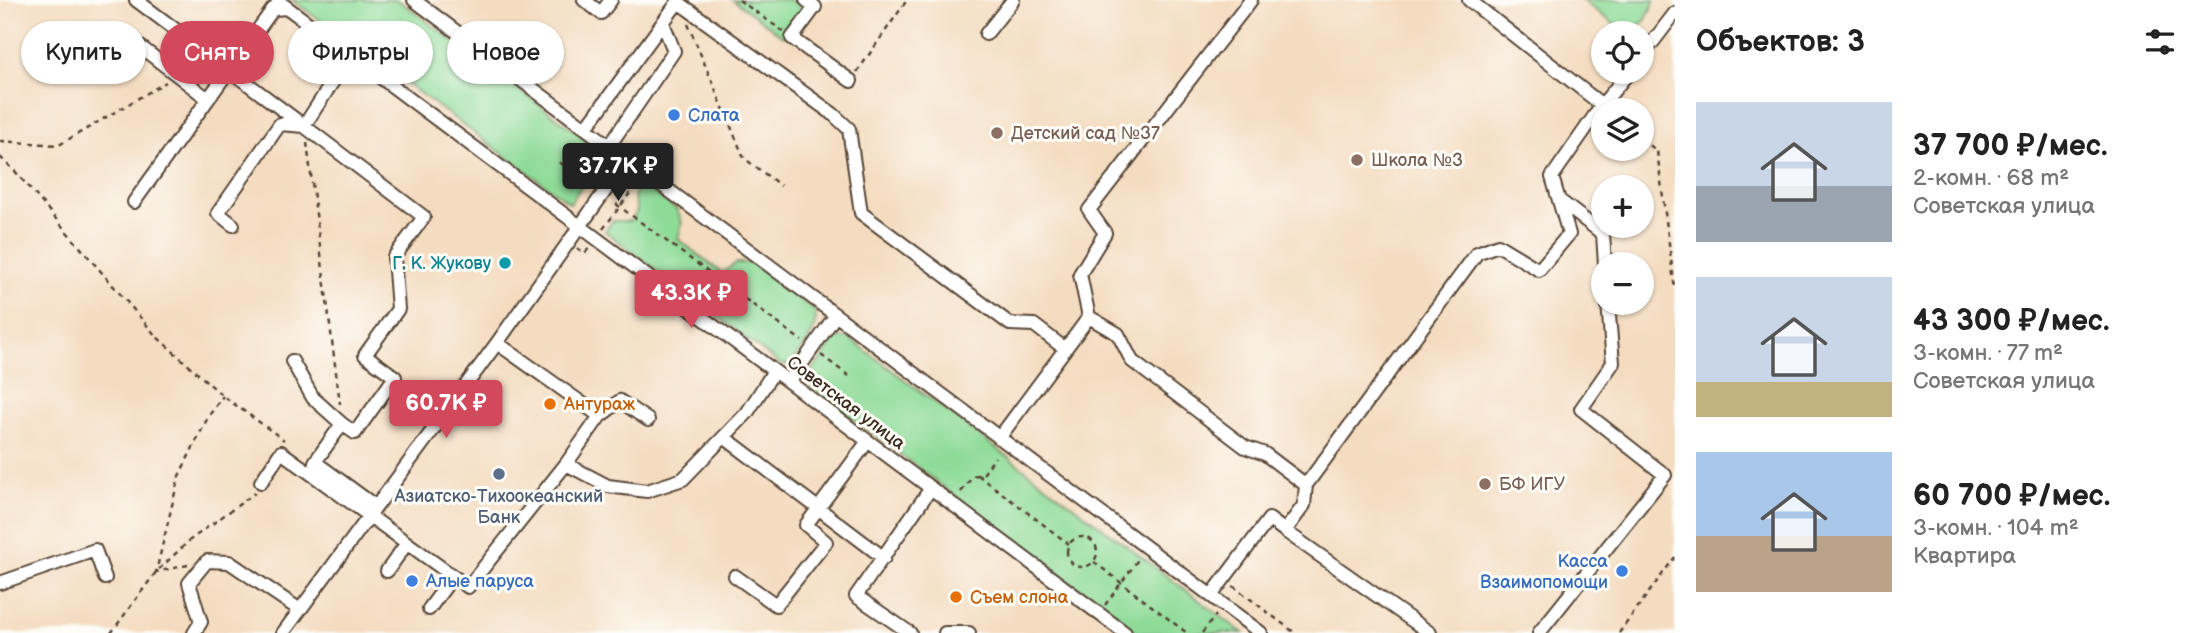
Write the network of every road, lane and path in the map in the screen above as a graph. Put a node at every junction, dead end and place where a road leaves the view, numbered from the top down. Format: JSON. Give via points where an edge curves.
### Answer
{"nodes":[{"id":1,"x":136,"y":0,"type":"edge"},
{"id":2,"x":414,"y":0,"type":"edge"},
{"id":3,"x":584,"y":0,"type":"edge"},
{"id":4,"x":611,"y":0,"type":"edge"},
{"id":5,"x":739,"y":0,"type":"edge"},
{"id":6,"x":806,"y":0,"type":"edge"},
{"id":7,"x":907,"y":0,"type":"edge"},
{"id":8,"x":1013,"y":0,"type":"edge"},
{"id":9,"x":1251,"y":0,"type":"edge"},
{"id":10,"x":1469,"y":0,"type":"edge"},
{"id":11,"x":678,"y":1,"type":"edge"},
{"id":12,"x":283,"y":4,"type":"edge"},
{"id":13,"x":1675,"y":13,"type":"edge"},
{"id":14,"x":164,"y":21,"type":"edge"},
{"id":15,"x":264,"y":21,"type":"edge"},
{"id":16,"x":305,"y":21,"type":"edge"},
{"id":17,"x":663,"y":23,"type":"junction"},
{"id":18,"x":986,"y":34,"type":"dead end"},
{"id":19,"x":792,"y":38,"type":"junction"},
{"id":20,"x":1654,"y":40,"type":"edge"},
{"id":21,"x":146,"y":50,"type":"edge"},
{"id":22,"x":160,"y":61,"type":"edge"},
{"id":23,"x":851,"y":81,"type":"joint"},
{"id":24,"x":163,"y":84,"type":"edge"},
{"id":25,"x":189,"y":84,"type":"edge"},
{"id":26,"x":219,"y":84,"type":"edge"},
{"id":27,"x":247,"y":84,"type":"edge"},
{"id":28,"x":331,"y":84,"type":"edge"},
{"id":29,"x":389,"y":84,"type":"edge"},
{"id":30,"x":1619,"y":84,"type":"edge"},
{"id":31,"x":1593,"y":98,"type":"edge"},
{"id":32,"x":1608,"y":98,"type":"edge"},
{"id":33,"x":208,"y":99,"type":"junction"},
{"id":34,"x":1591,"y":121,"type":"edge"},
{"id":35,"x":304,"y":126,"type":"junction"},
{"id":36,"x":586,"y":128,"type":"junction"},
{"id":37,"x":0,"y":141,"type":"edge"},
{"id":38,"x":609,"y":146,"type":"junction"},
{"id":39,"x":1654,"y":149,"type":"edge"},
{"id":40,"x":0,"y":157,"type":"edge"},
{"id":41,"x":627,"y":160,"type":"junction"},
{"id":42,"x":559,"y":162,"type":"dead end"},
{"id":43,"x":637,"y":184,"type":"dead end"},
{"id":44,"x":590,"y":185,"type":"dead end"},
{"id":45,"x":781,"y":186,"type":"dead end"},
{"id":46,"x":1559,"y":200,"type":"junction"},
{"id":47,"x":134,"y":202,"type":"dead end"},
{"id":48,"x":615,"y":204,"type":"dead end"},
{"id":49,"x":620,"y":207,"type":"junction"},
{"id":50,"x":233,"y":225,"type":"dead end"},
{"id":51,"x":581,"y":227,"type":"junction"},
{"id":52,"x":603,"y":229,"type":"dead end"},
{"id":53,"x":592,"y":244,"type":"dead end"},
{"id":54,"x":577,"y":248,"type":"dead end"},
{"id":55,"x":1604,"y":252,"type":"edge"},
{"id":56,"x":1675,"y":290,"type":"edge"},
{"id":57,"x":1609,"y":315,"type":"edge"},
{"id":58,"x":835,"y":316,"type":"junction"},
{"id":59,"x":1089,"y":317,"type":"junction"},
{"id":60,"x":497,"y":344,"type":"junction"},
{"id":61,"x":1064,"y":348,"type":"junction"},
{"id":62,"x":813,"y":349,"type":"junction"},
{"id":63,"x":292,"y":361,"type":"dead end"},
{"id":64,"x":774,"y":371,"type":"junction"},
{"id":65,"x":853,"y":379,"type":"dead end"},
{"id":66,"x":789,"y":383,"type":"junction"},
{"id":67,"x":223,"y":396,"type":"junction"},
{"id":68,"x":600,"y":416,"type":"junction"},
{"id":69,"x":648,"y":420,"type":"dead end"},
{"id":70,"x":342,"y":424,"type":"junction"},
{"id":71,"x":724,"y":437,"type":"junction"},
{"id":72,"x":999,"y":438,"type":"junction"},
{"id":73,"x":285,"y":440,"type":"dead end"},
{"id":74,"x":868,"y":441,"type":"junction"},
{"id":75,"x":995,"y":457,"type":"dead end"},
{"id":76,"x":566,"y":464,"type":"junction"},
{"id":77,"x":978,"y":475,"type":"junction"},
{"id":78,"x":261,"y":482,"type":"joint"},
{"id":79,"x":1306,"y":485,"type":"junction"},
{"id":80,"x":931,"y":488,"type":"junction"},
{"id":81,"x":961,"y":492,"type":"dead end"},
{"id":82,"x":819,"y":509,"type":"junction"},
{"id":83,"x":372,"y":511,"type":"junction"},
{"id":84,"x":1285,"y":531,"type":"junction"},
{"id":85,"x":408,"y":543,"type":"junction"},
{"id":86,"x":1069,"y":544,"type":"junction"},
{"id":87,"x":1140,"y":557,"type":"dead end"},
{"id":88,"x":1675,"y":557,"type":"edge"},
{"id":89,"x":884,"y":558,"type":"junction"},
{"id":90,"x":206,"y":561,"type":"junction"},
{"id":91,"x":1094,"y":562,"type":"junction"},
{"id":92,"x":387,"y":571,"type":"dead end"},
{"id":93,"x":156,"y":572,"type":"junction"},
{"id":94,"x":453,"y":576,"type":"junction"},
{"id":95,"x":735,"y":576,"type":"dead end"},
{"id":96,"x":105,"y":578,"type":"dead end"},
{"id":97,"x":1224,"y":579,"type":"junction"},
{"id":98,"x":0,"y":583,"type":"edge"},
{"id":99,"x":1122,"y":583,"type":"junction"},
{"id":100,"x":1236,"y":589,"type":"junction"},
{"id":101,"x":1211,"y":596,"type":"junction"},
{"id":102,"x":1230,"y":597,"type":"dead end"},
{"id":103,"x":1105,"y":606,"type":"dead end"},
{"id":104,"x":429,"y":609,"type":"dead end"},
{"id":105,"x":300,"y":610,"type":"junction"},
{"id":106,"x":1216,"y":615,"type":"dead end"},
{"id":107,"x":111,"y":633,"type":"edge"},
{"id":108,"x":194,"y":633,"type":"edge"},
{"id":109,"x":283,"y":633,"type":"edge"},
{"id":110,"x":910,"y":633,"type":"edge"},
{"id":111,"x":945,"y":633,"type":"edge"},
{"id":112,"x":969,"y":633,"type":"edge"},
{"id":113,"x":1125,"y":633,"type":"edge"},
{"id":114,"x":1187,"y":633,"type":"edge"},
{"id":115,"x":1202,"y":633,"type":"edge"},
{"id":116,"x":1261,"y":633,"type":"edge"},
{"id":117,"x":1295,"y":633,"type":"edge"},
{"id":118,"x":1430,"y":633,"type":"edge"},
{"id":119,"x":1539,"y":633,"type":"edge"},
{"id":120,"x":1619,"y":633,"type":"edge"}],
"edges":[{"from":1,"to":14,"type":"street"},
{"from":2,"to":36,"type":"street"},
{"from":3,"to":4,"type":"street","via":[[601,13]]},
{"from":5,"to":19,"type":"path"},
{"from":6,"to":19,"type":"street","via":[[815,7]]},
{"from":7,"to":23,"type":"path"},
{"from":8,"to":18,"type":"street"},
{"from":9,"to":59,"type":"street","via":[[1089,210],[1105,233],[1080,274]]},
{"from":10,"to":31,"type":"street"},
{"from":11,"to":17,"type":"street"},
{"from":11,"to":45,"type":"path","via":[[744,158]]},
{"from":11,"to":61,"type":"street","via":[[849,129],[861,213],[1010,324],[1034,325]]},
{"from":12,"to":15,"type":"street"},
{"from":12,"to":16,"type":"street","name":"Советская улица"},
{"from":13,"to":20,"type":"street"},
{"from":17,"to":36,"type":"street"},
{"from":17,"to":38,"type":"street","via":[[674,51]]},
{"from":19,"to":23,"type":"street"},
{"from":21,"to":22,"type":"street"},
{"from":24,"to":37,"type":"path","via":[[59,145]]},
{"from":25,"to":33,"type":"street"},
{"from":26,"to":33,"type":"street"},
{"from":27,"to":35,"type":"street"},
{"from":28,"to":35,"type":"street"},
{"from":29,"to":51,"type":"street","name":"Советская улица"},
{"from":30,"to":32,"type":"street"},
{"from":33,"to":47,"type":"street"},
{"from":34,"to":46,"type":"street","via":[[1552,177]]},
{"from":35,"to":50,"type":"street","via":[[280,124],[218,213]]},
{"from":35,"to":70,"type":"path"},
{"from":35,"to":70,"type":"street","via":[[424,217],[394,257],[398,309],[365,355],[396,377],[355,433]]},
{"from":36,"to":38,"type":"street"},
{"from":38,"to":41,"type":"street"},
{"from":39,"to":56,"type":"path"},
{"from":40,"to":67,"type":"path","via":[[157,337]]},
{"from":41,"to":51,"type":"street"},
{"from":41,"to":58,"type":"street"},
{"from":42,"to":44,"type":"path"},
{"from":43,"to":49,"type":"path"},
{"from":46,"to":55,"type":"street","via":[[1603,234]]},
{"from":46,"to":79,"type":"street","via":[[1569,234],[1539,270],[1498,244],[1477,253]]},
{"from":48,"to":49,"type":"path"},
{"from":49,"to":52,"type":"path"},
{"from":49,"to":62,"type":"path"},
{"from":51,"to":60,"type":"street"},
{"from":51,"to":64,"type":"street","name":"Советская улица"},
{"from":53,"to":54,"type":"path","via":[[585,253]]},
{"from":57,"to":119,"type":"street","via":[[1613,363],[1581,409],[1665,475]]},
{"from":58,"to":62,"type":"street"},
{"from":58,"to":72,"type":"street"},
{"from":59,"to":61,"type":"street"},
{"from":59,"to":79,"type":"street","via":[[1118,334],[1132,361],[1142,369],[1245,447],[1265,454]]},
{"from":60,"to":68,"type":"street"},
{"from":60,"to":83,"type":"street"},
{"from":61,"to":72,"type":"street"},
{"from":62,"to":65,"type":"path"},
{"from":62,"to":66,"type":"street"},
{"from":63,"to":70,"type":"street","via":[[313,398]]},
{"from":64,"to":66,"type":"street","name":"Советская улица"},
{"from":64,"to":71,"type":"street","via":[[747,413]]},
{"from":66,"to":74,"type":"street","name":"Советская улица"},
{"from":67,"to":73,"type":"path"},
{"from":67,"to":93,"type":"path","via":[[179,476]]},
{"from":68,"to":69,"type":"street","via":[[620,401]]},
{"from":68,"to":76,"type":"street"},
{"from":70,"to":83,"type":"street","via":[[315,462]]},
{"from":71,"to":76,"type":"street","via":[[683,479],[647,491],[608,486]]},
{"from":71,"to":82,"type":"street"},
{"from":72,"to":101,"type":"street"},
{"from":74,"to":80,"type":"street","name":"Советская улица"},
{"from":74,"to":82,"type":"street"},
{"from":75,"to":77,"type":"path"},
{"from":76,"to":94,"type":"street","via":[[468,587]]},
{"from":77,"to":81,"type":"path"},
{"from":77,"to":86,"type":"path"},
{"from":78,"to":83,"type":"street","via":[[281,452]]},
{"from":78,"to":93,"type":"path","via":[[260,489],[190,540]]},
{"from":79,"to":84,"type":"street","via":[[1304,505]]},
{"from":80,"to":89,"type":"street"},
{"from":80,"to":113,"type":"street","name":"Советская улица"},
{"from":82,"to":89,"type":"street"},
{"from":82,"to":95,"type":"street","via":[[806,525],[826,542],[776,605]]},
{"from":83,"to":85,"type":"street"},
{"from":83,"to":105,"type":"street"},
{"from":84,"to":97,"type":"street","via":[[1269,519]]},
{"from":84,"to":118,"type":"street"},
{"from":85,"to":92,"type":"street"},
{"from":85,"to":94,"type":"street"},
{"from":86,"to":91,"type":"path","via":[[1070,562],[1082,567]]},
{"from":86,"to":91,"type":"path","via":[[1088,538],[1097,549]]},
{"from":87,"to":99,"type":"path"},
{"from":88,"to":120,"type":"path"},
{"from":89,"to":110,"type":"street","via":[[856,596]]},
{"from":90,"to":93,"type":"path"},
{"from":90,"to":105,"type":"street","via":[[229,562]]},
{"from":90,"to":108,"type":"street","via":[[189,583],[201,622]]},
{"from":91,"to":99,"type":"path"},
{"from":93,"to":107,"type":"path"},
{"from":94,"to":104,"type":"street"},
{"from":96,"to":98,"type":"street","via":[[95,550]]},
{"from":97,"to":100,"type":"path"},
{"from":97,"to":101,"type":"street"},
{"from":99,"to":103,"type":"path"},
{"from":99,"to":114,"type":"path"},
{"from":100,"to":102,"type":"path"},
{"from":100,"to":117,"type":"path"},
{"from":101,"to":116,"type":"street"},
{"from":105,"to":109,"type":"street"},
{"from":106,"to":115,"type":"path"},
{"from":111,"to":112,"type":"street"}]}
